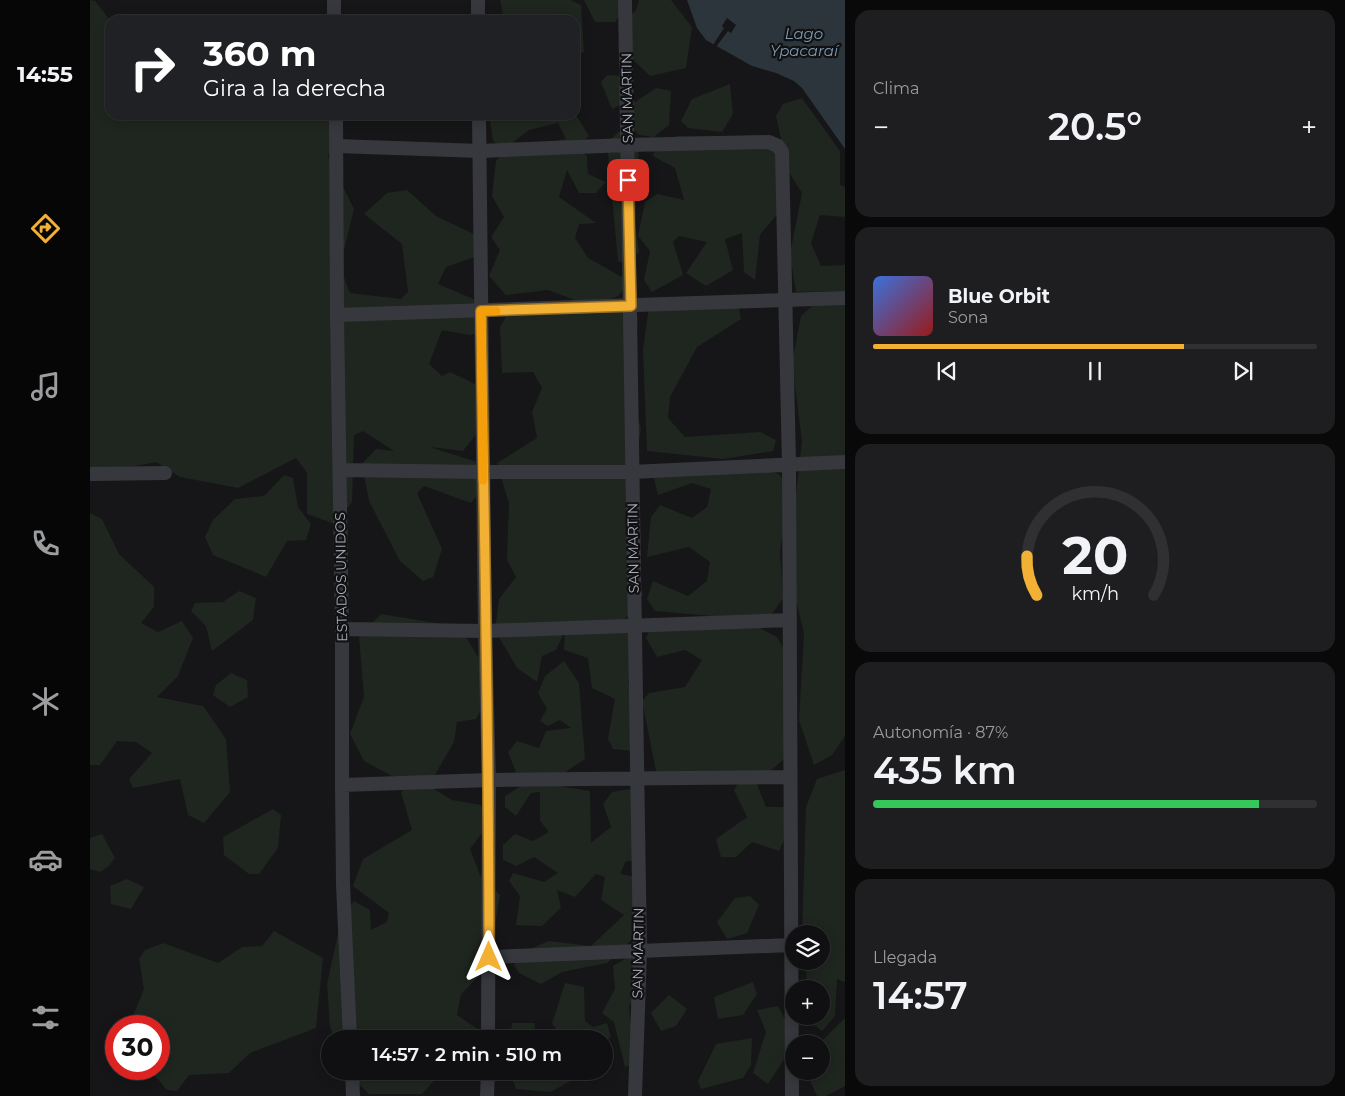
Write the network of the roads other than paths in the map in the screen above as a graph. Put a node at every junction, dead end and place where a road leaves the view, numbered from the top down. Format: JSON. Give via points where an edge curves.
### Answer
{"nodes":[{"id":1,"x":334,"y":0,"type":"edge"},
{"id":2,"x":478,"y":0,"type":"edge"},
{"id":3,"x":625,"y":0,"type":"edge"},
{"id":4,"x":334,"y":15,"type":"edge"},
{"id":5,"x":478,"y":15,"type":"edge"},
{"id":6,"x":336,"y":120,"type":"edge"},
{"id":7,"x":479,"y":120,"type":"edge"},
{"id":8,"x":627,"y":145,"type":"junction"},
{"id":9,"x":337,"y":146,"type":"junction"},
{"id":10,"x":480,"y":150,"type":"junction"},
{"id":11,"x":845,"y":298,"type":"edge"},
{"id":12,"x":786,"y":300,"type":"junction"},
{"id":13,"x":631,"y":306,"type":"junction"},
{"id":14,"x":481,"y":311,"type":"junction"},
{"id":15,"x":337,"y":315,"type":"junction"},
{"id":16,"x":845,"y":462,"type":"edge"},
{"id":17,"x":789,"y":464,"type":"junction"},
{"id":18,"x":340,"y":470,"type":"junction"},
{"id":19,"x":483,"y":472,"type":"junction"},
{"id":20,"x":631,"y":472,"type":"junction"},
{"id":21,"x":90,"y":474,"type":"edge"},
{"id":22,"x":165,"y":474,"type":"dead end"},
{"id":23,"x":790,"y":620,"type":"junction"},
{"id":24,"x":635,"y":626,"type":"junction"},
{"id":25,"x":342,"y":629,"type":"junction"},
{"id":26,"x":485,"y":631,"type":"junction"},
{"id":27,"x":790,"y":777,"type":"junction"},
{"id":28,"x":637,"y":779,"type":"junction"},
{"id":29,"x":489,"y":780,"type":"junction"},
{"id":30,"x":342,"y":786,"type":"junction"},
{"id":31,"x":791,"y":925,"type":"edge"},
{"id":32,"x":785,"y":944,"type":"edge"},
{"id":33,"x":640,"y":951,"type":"junction"},
{"id":34,"x":489,"y":957,"type":"junction"},
{"id":35,"x":791,"y":970,"type":"edge"},
{"id":36,"x":350,"y":1030,"type":"edge"},
{"id":37,"x":488,"y":1030,"type":"edge"},
{"id":38,"x":352,"y":1080,"type":"edge"},
{"id":39,"x":488,"y":1080,"type":"edge"},
{"id":40,"x":353,"y":1096,"type":"edge"},
{"id":41,"x":487,"y":1096,"type":"edge"},
{"id":42,"x":635,"y":1096,"type":"edge"},
{"id":43,"x":792,"y":1096,"type":"edge"}],
"edges":[{"from":1,"to":4,"type":"street"},
{"from":2,"to":5,"type":"street"},
{"from":3,"to":8,"type":"street","name":"SAN MARTIN"},
{"from":6,"to":9,"type":"street","name":"ESTADOS UNIDOS"},
{"from":7,"to":10,"type":"street"},
{"from":8,"to":10,"type":"street"},
{"from":8,"to":12,"type":"street","via":[[769,142],[778,146],[782,152]]},
{"from":8,"to":13,"type":"street","name":"SAN MARTIN"},
{"from":9,"to":10,"type":"street"},
{"from":9,"to":15,"type":"street","name":"ESTADOS UNIDOS"},
{"from":10,"to":14,"type":"street"},
{"from":11,"to":12,"type":"street"},
{"from":12,"to":13,"type":"street"},
{"from":12,"to":17,"type":"street"},
{"from":13,"to":14,"type":"street"},
{"from":13,"to":20,"type":"street","name":"SAN MARTIN"},
{"from":14,"to":15,"type":"street"},
{"from":14,"to":19,"type":"street"},
{"from":15,"to":18,"type":"street","name":"ESTADOS UNIDOS"},
{"from":16,"to":17,"type":"street"},
{"from":17,"to":20,"type":"street"},
{"from":17,"to":23,"type":"street"},
{"from":18,"to":19,"type":"street"},
{"from":18,"to":25,"type":"street","name":"ESTADOS UNIDOS"},
{"from":19,"to":20,"type":"street"},
{"from":19,"to":26,"type":"street"},
{"from":20,"to":24,"type":"street","name":"SAN MARTIN"},
{"from":21,"to":22,"type":"street"},
{"from":23,"to":24,"type":"street"},
{"from":23,"to":27,"type":"street"},
{"from":24,"to":26,"type":"street"},
{"from":24,"to":28,"type":"street","name":"SAN MARTIN"},
{"from":25,"to":26,"type":"street"},
{"from":25,"to":30,"type":"street","name":"ESTADOS UNIDOS"},
{"from":26,"to":29,"type":"street"},
{"from":27,"to":28,"type":"street"},
{"from":27,"to":31,"type":"street"},
{"from":28,"to":29,"type":"street"},
{"from":28,"to":33,"type":"street","name":"SAN MARTIN"},
{"from":29,"to":30,"type":"street"},
{"from":29,"to":34,"type":"street"},
{"from":30,"to":36,"type":"street","name":"ESTADOS UNIDOS"},
{"from":32,"to":33,"type":"street"},
{"from":33,"to":34,"type":"street"},
{"from":33,"to":42,"type":"street","name":"SAN MARTIN"},
{"from":34,"to":37,"type":"street"},
{"from":35,"to":43,"type":"street"},
{"from":38,"to":40,"type":"street"},
{"from":39,"to":41,"type":"street"}]}
